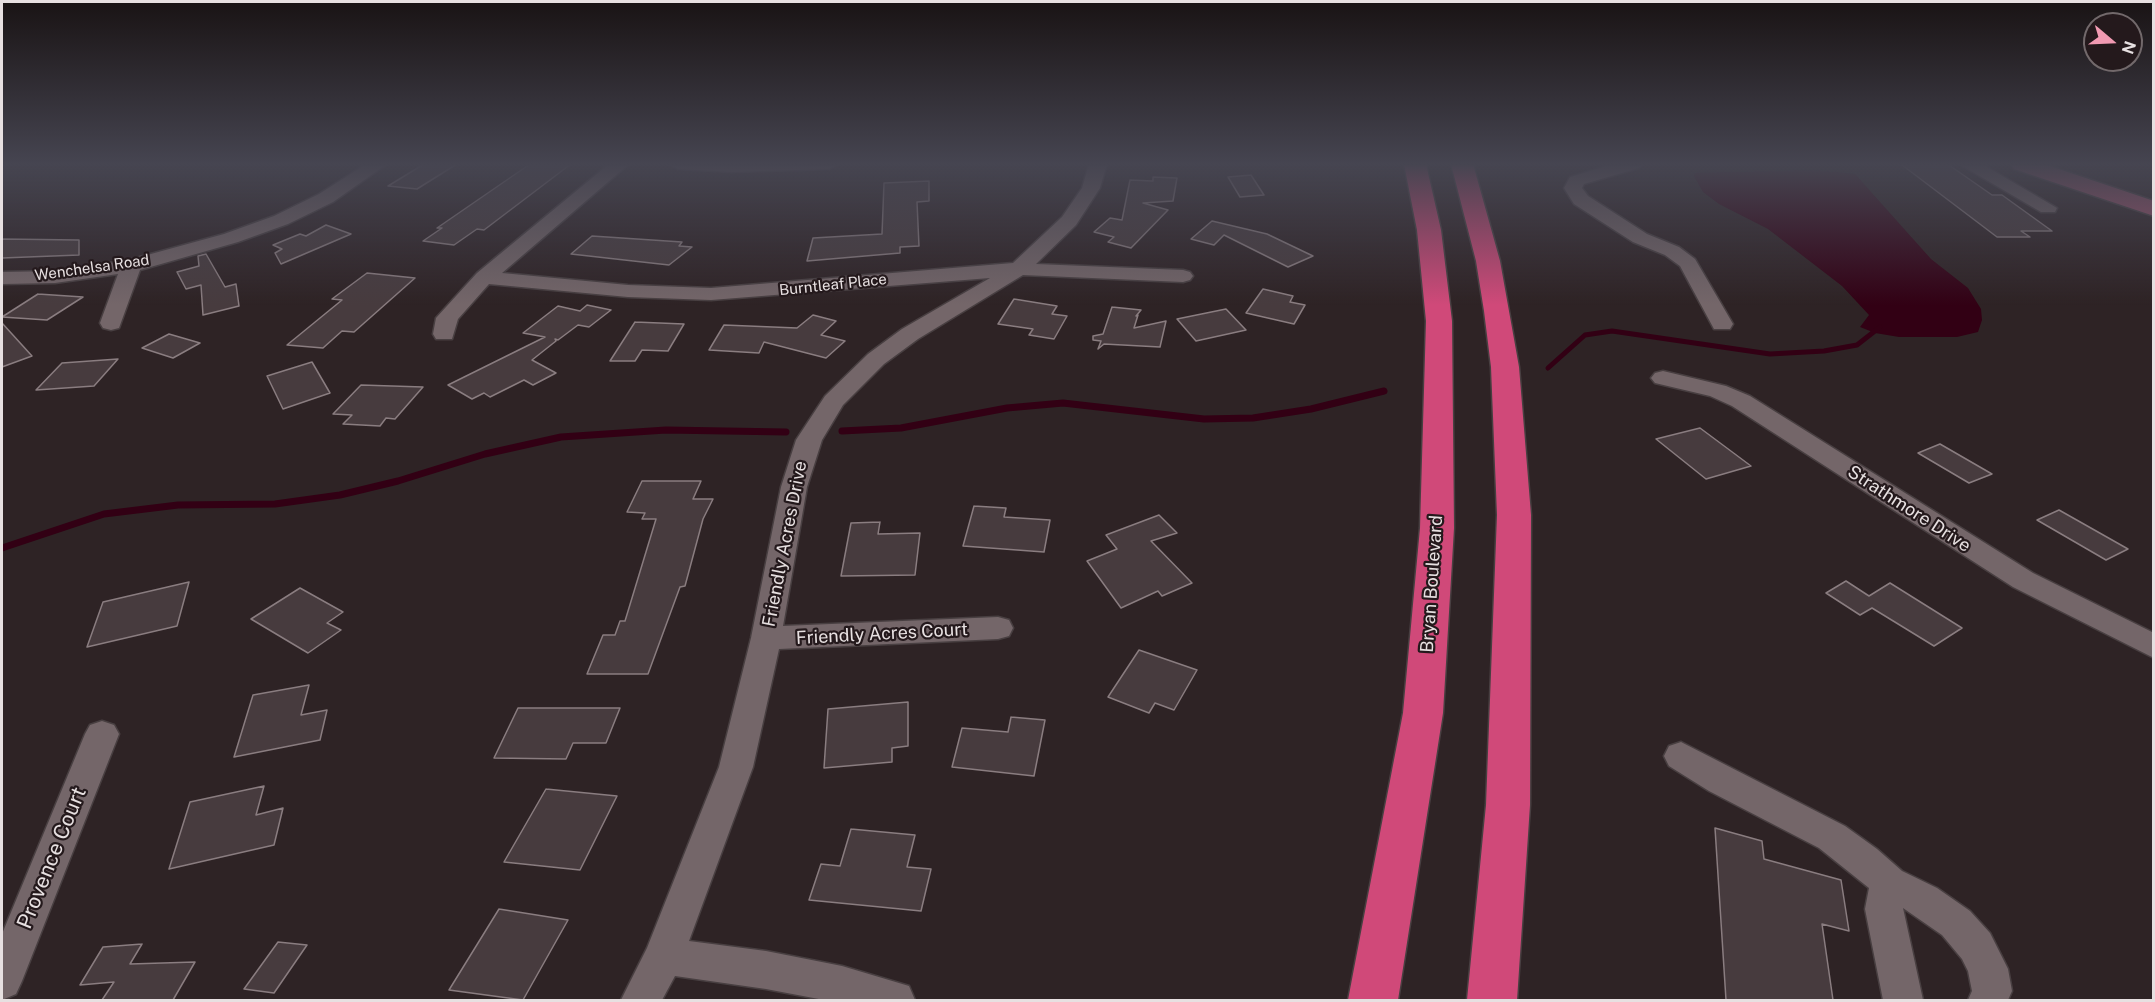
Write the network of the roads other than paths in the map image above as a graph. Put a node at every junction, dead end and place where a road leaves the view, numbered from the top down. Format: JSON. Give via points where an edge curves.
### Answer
{"nodes":[{"id":1,"x":300,"y":211,"type":"edge"},
{"id":2,"x":564,"y":211,"type":"edge"},
{"id":3,"x":1076,"y":211,"type":"edge"},
{"id":4,"x":1425,"y":211,"type":"edge"},
{"id":5,"x":1475,"y":211,"type":"edge"},
{"id":6,"x":1598,"y":211,"type":"edge"},
{"id":7,"x":131,"y":266,"type":"junction"},
{"id":8,"x":1019,"y":269,"type":"junction"},
{"id":9,"x":1183,"y":276,"type":"dead end"},
{"id":10,"x":484,"y":277,"type":"junction"},
{"id":11,"x":2,"y":278,"type":"edge"},
{"id":12,"x":111,"y":323,"type":"dead end"},
{"id":13,"x":1722,"y":324,"type":"dead end"},
{"id":14,"x":444,"y":334,"type":"dead end"},
{"id":15,"x":1663,"y":378,"type":"dead end"},
{"id":16,"x":998,"y":628,"type":"dead end"},
{"id":17,"x":766,"y":638,"type":"junction"},
{"id":18,"x":2154,"y":647,"type":"edge"},
{"id":19,"x":102,"y":734,"type":"dead end"},
{"id":20,"x":1681,"y":756,"type":"dead end"},
{"id":21,"x":1889,"y":883,"type":"junction"},
{"id":22,"x":664,"y":956,"type":"junction"},
{"id":23,"x":2,"y":981,"type":"edge"},
{"id":24,"x":640,"y":1000,"type":"edge"},
{"id":25,"x":895,"y":1000,"type":"edge"},
{"id":26,"x":1373,"y":1000,"type":"edge"},
{"id":27,"x":1492,"y":1000,"type":"edge"},
{"id":28,"x":1903,"y":1000,"type":"edge"},
{"id":29,"x":1989,"y":1000,"type":"edge"}],
"edges":[{"from":1,"to":7,"type":"street","name":"Wenchelsa Road","via":[[231,238]]},
{"from":2,"to":10,"type":"street"},
{"from":3,"to":8,"type":"street","name":"Friendly Acres Drive"},
{"from":4,"to":26,"type":"highway","name":"Bryan Boulevard","via":[[1439,321],[1437,528],[1423,713]]},
{"from":5,"to":27,"type":"highway","via":[[1488,261],[1505,367],[1514,515],[1508,805]]},
{"from":6,"to":13,"type":"street","via":[[1688,263]]},
{"from":7,"to":11,"type":"street","name":"Wenchelsa Road","via":[[55,277]]},
{"from":7,"to":12,"type":"street"},
{"from":8,"to":9,"type":"street","name":"Burntleaf Place"},
{"from":8,"to":10,"type":"street","name":"Burntleaf Place","via":[[711,294],[628,291]]},
{"from":8,"to":17,"type":"street","name":"Friendly Acres Drive","via":[[910,334],[876,359],[834,401],[801,458]]},
{"from":10,"to":14,"type":"street","via":[[447,318]]},
{"from":15,"to":18,"type":"street","name":"Strathmore Drive","via":[[1718,391],[1741,401],[2023,580]]},
{"from":16,"to":17,"type":"street","name":"Friendly Acres Court"},
{"from":17,"to":22,"type":"street","name":"Friendly Acres Drive","via":[[736,767]]},
{"from":19,"to":23,"type":"street","name":"Provence Court"},
{"from":20,"to":21,"type":"street","via":[[1721,781],[1832,837]]},
{"from":21,"to":28,"type":"street","via":[[1884,909]]},
{"from":21,"to":29,"type":"street","via":[[1924,900],[1956,923],[1976,945],[1988,969],[1992,991]]},
{"from":22,"to":24,"type":"street","name":"Friendly Acres Drive"},
{"from":22,"to":25,"type":"street","via":[[766,970]]}]}
